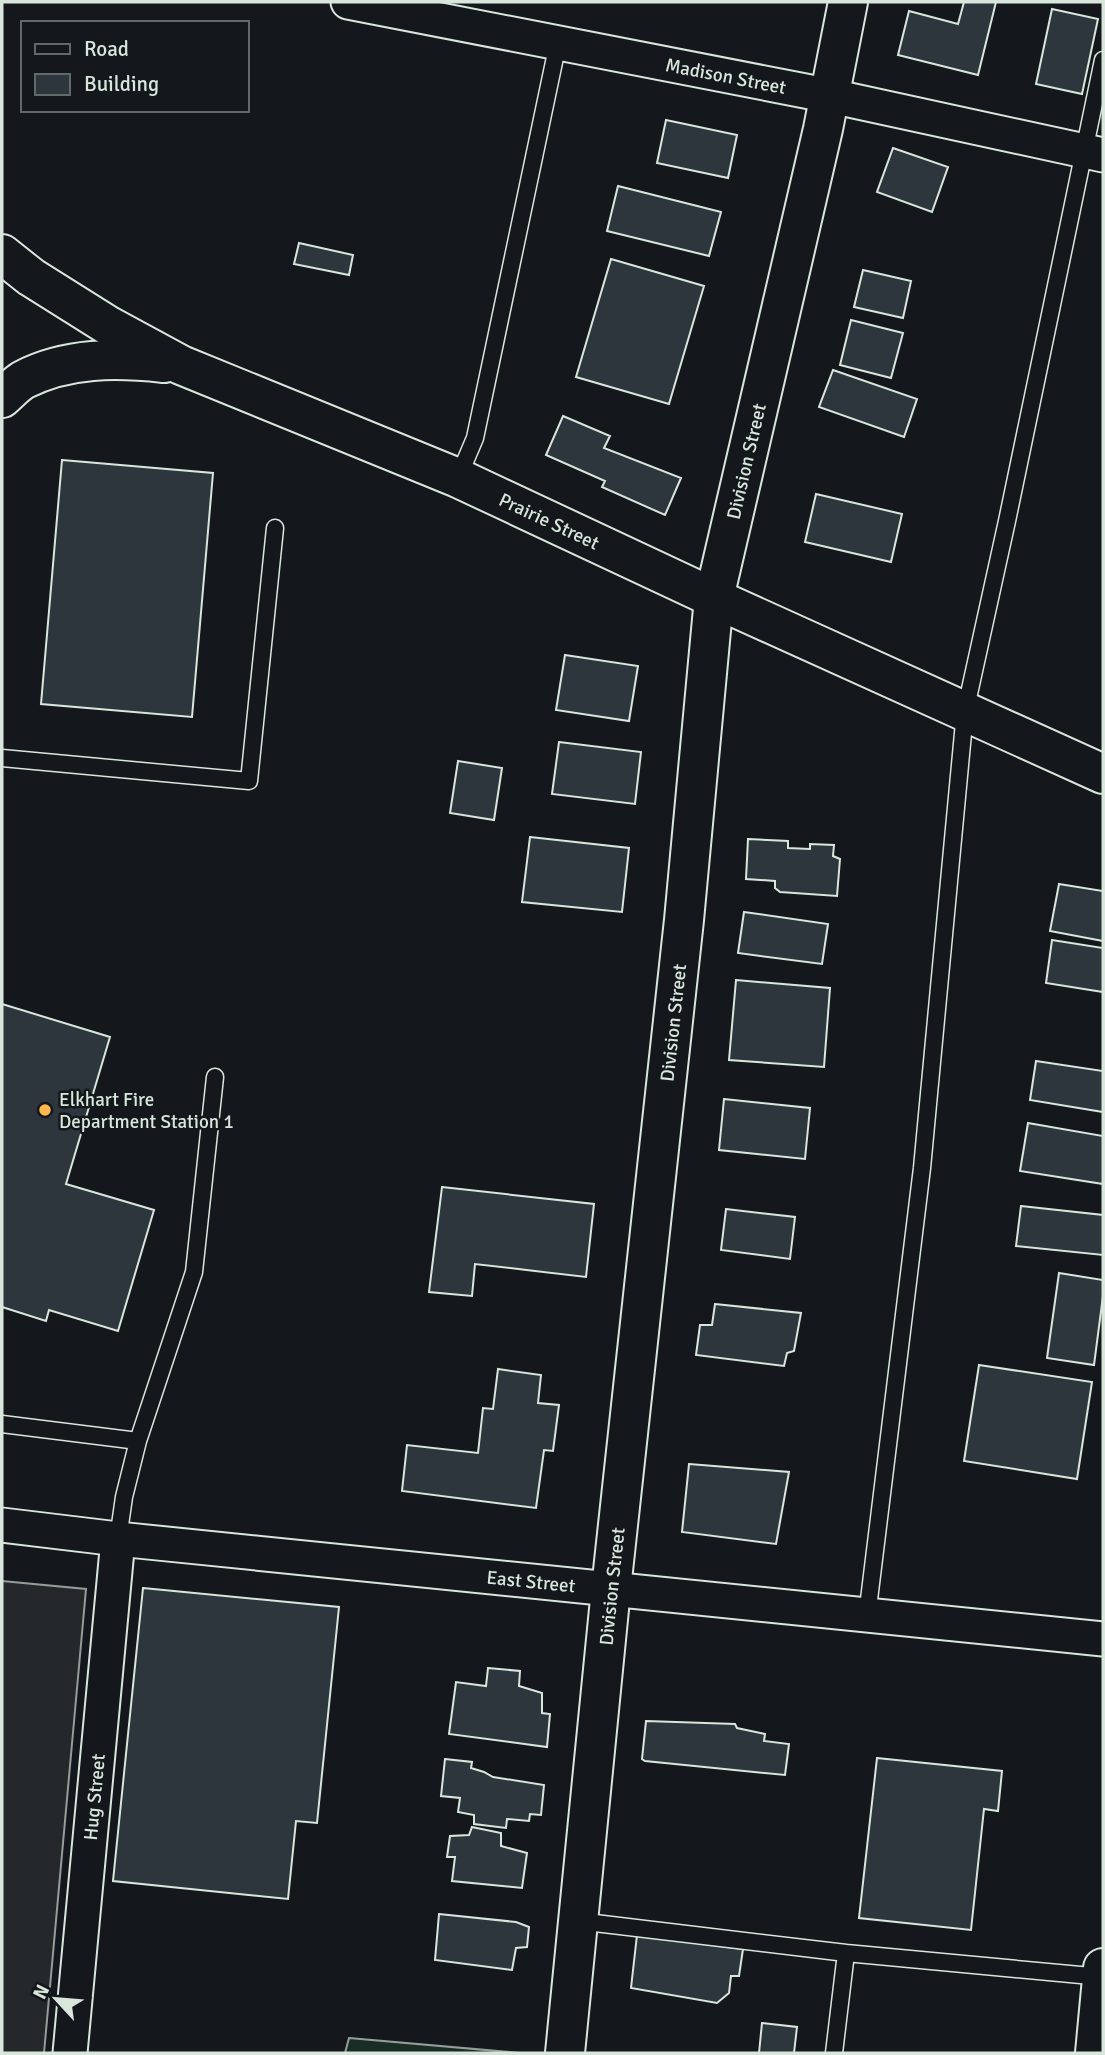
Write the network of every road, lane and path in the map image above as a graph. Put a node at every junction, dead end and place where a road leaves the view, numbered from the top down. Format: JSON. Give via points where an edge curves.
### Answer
{"nodes":[{"id":1,"x":348,"y":2,"type":"edge"},
{"id":2,"x":848,"y":2,"type":"edge"},
{"id":3,"x":558,"y":43,"type":"junction"},
{"id":4,"x":1103,"y":60,"type":"edge"},
{"id":5,"x":831,"y":96,"type":"junction"},
{"id":6,"x":1094,"y":153,"type":"edge"},
{"id":7,"x":2,"y":254,"type":"edge"},
{"id":8,"x":181,"y":365,"type":"junction"},
{"id":9,"x":2,"y":398,"type":"edge"},
{"id":10,"x":458,"y":478,"type":"junction"},
{"id":11,"x":275,"y":528,"type":"dead end"},
{"id":12,"x":714,"y":598,"type":"junction"},
{"id":13,"x":965,"y":712,"type":"junction"},
{"id":14,"x":2,"y":758,"type":"edge"},
{"id":15,"x":1103,"y":774,"type":"edge"},
{"id":16,"x":215,"y":1076,"type":"dead end"},
{"id":17,"x":2,"y":1424,"type":"edge"},
{"id":18,"x":138,"y":1441,"type":"junction"},
{"id":19,"x":2,"y":1525,"type":"edge"},
{"id":20,"x":118,"y":1539,"type":"junction"},
{"id":21,"x":611,"y":1589,"type":"junction"},
{"id":22,"x":867,"y":1616,"type":"junction"},
{"id":23,"x":1103,"y":1639,"type":"edge"},
{"id":24,"x":578,"y":1921,"type":"junction"},
{"id":25,"x":846,"y":1953,"type":"junction"},
{"id":26,"x":1103,"y":1973,"type":"edge"},
{"id":27,"x":70,"y":2053,"type":"edge"},
{"id":28,"x":565,"y":2053,"type":"edge"},
{"id":29,"x":834,"y":2053,"type":"edge"},
{"id":30,"x":1095,"y":2053,"type":"edge"}],
"edges":[{"from":1,"to":3,"type":"street","name":"Madison Street"},
{"from":2,"to":5,"type":"street","name":"Division Street"},
{"from":3,"to":5,"type":"street","name":"Madison Street"},
{"from":3,"to":10,"type":"lane","via":[[475,438]]},
{"from":4,"to":6,"type":"lane"},
{"from":5,"to":6,"type":"street","name":"Madison Street"},
{"from":5,"to":12,"type":"street","name":"Division Street"},
{"from":6,"to":13,"type":"lane","via":[[1077,181]]},
{"from":7,"to":8,"type":"street","name":"Prairie Street","via":[[98,319]]},
{"from":8,"to":9,"type":"street","via":[[122,359],[67,364],[22,381]]},
{"from":8,"to":10,"type":"street","name":"Prairie Street"},
{"from":10,"to":12,"type":"street","name":"Prairie Street"},
{"from":11,"to":14,"type":"lane","via":[[249,780]]},
{"from":12,"to":13,"type":"street","name":"Prairie Street"},
{"from":12,"to":21,"type":"street","name":"Division Street"},
{"from":13,"to":15,"type":"street","name":"Prairie Street"},
{"from":13,"to":22,"type":"lane","via":[[922,1168]]},
{"from":16,"to":18,"type":"lane","via":[[194,1272]]},
{"from":17,"to":18,"type":"lane"},
{"from":18,"to":20,"type":"lane"},
{"from":19,"to":20,"type":"street","name":"East Street"},
{"from":20,"to":21,"type":"street","name":"East Street"},
{"from":20,"to":27,"type":"street","name":"Hug Street"},
{"from":21,"to":22,"type":"street","name":"East Street"},
{"from":21,"to":24,"type":"street","name":"Division Street"},
{"from":22,"to":23,"type":"street","name":"East Street"},
{"from":24,"to":25,"type":"lane"},
{"from":24,"to":28,"type":"street","name":"Division Street"},
{"from":25,"to":26,"type":"lane"},
{"from":25,"to":29,"type":"lane"},
{"from":26,"to":30,"type":"street"}]}
